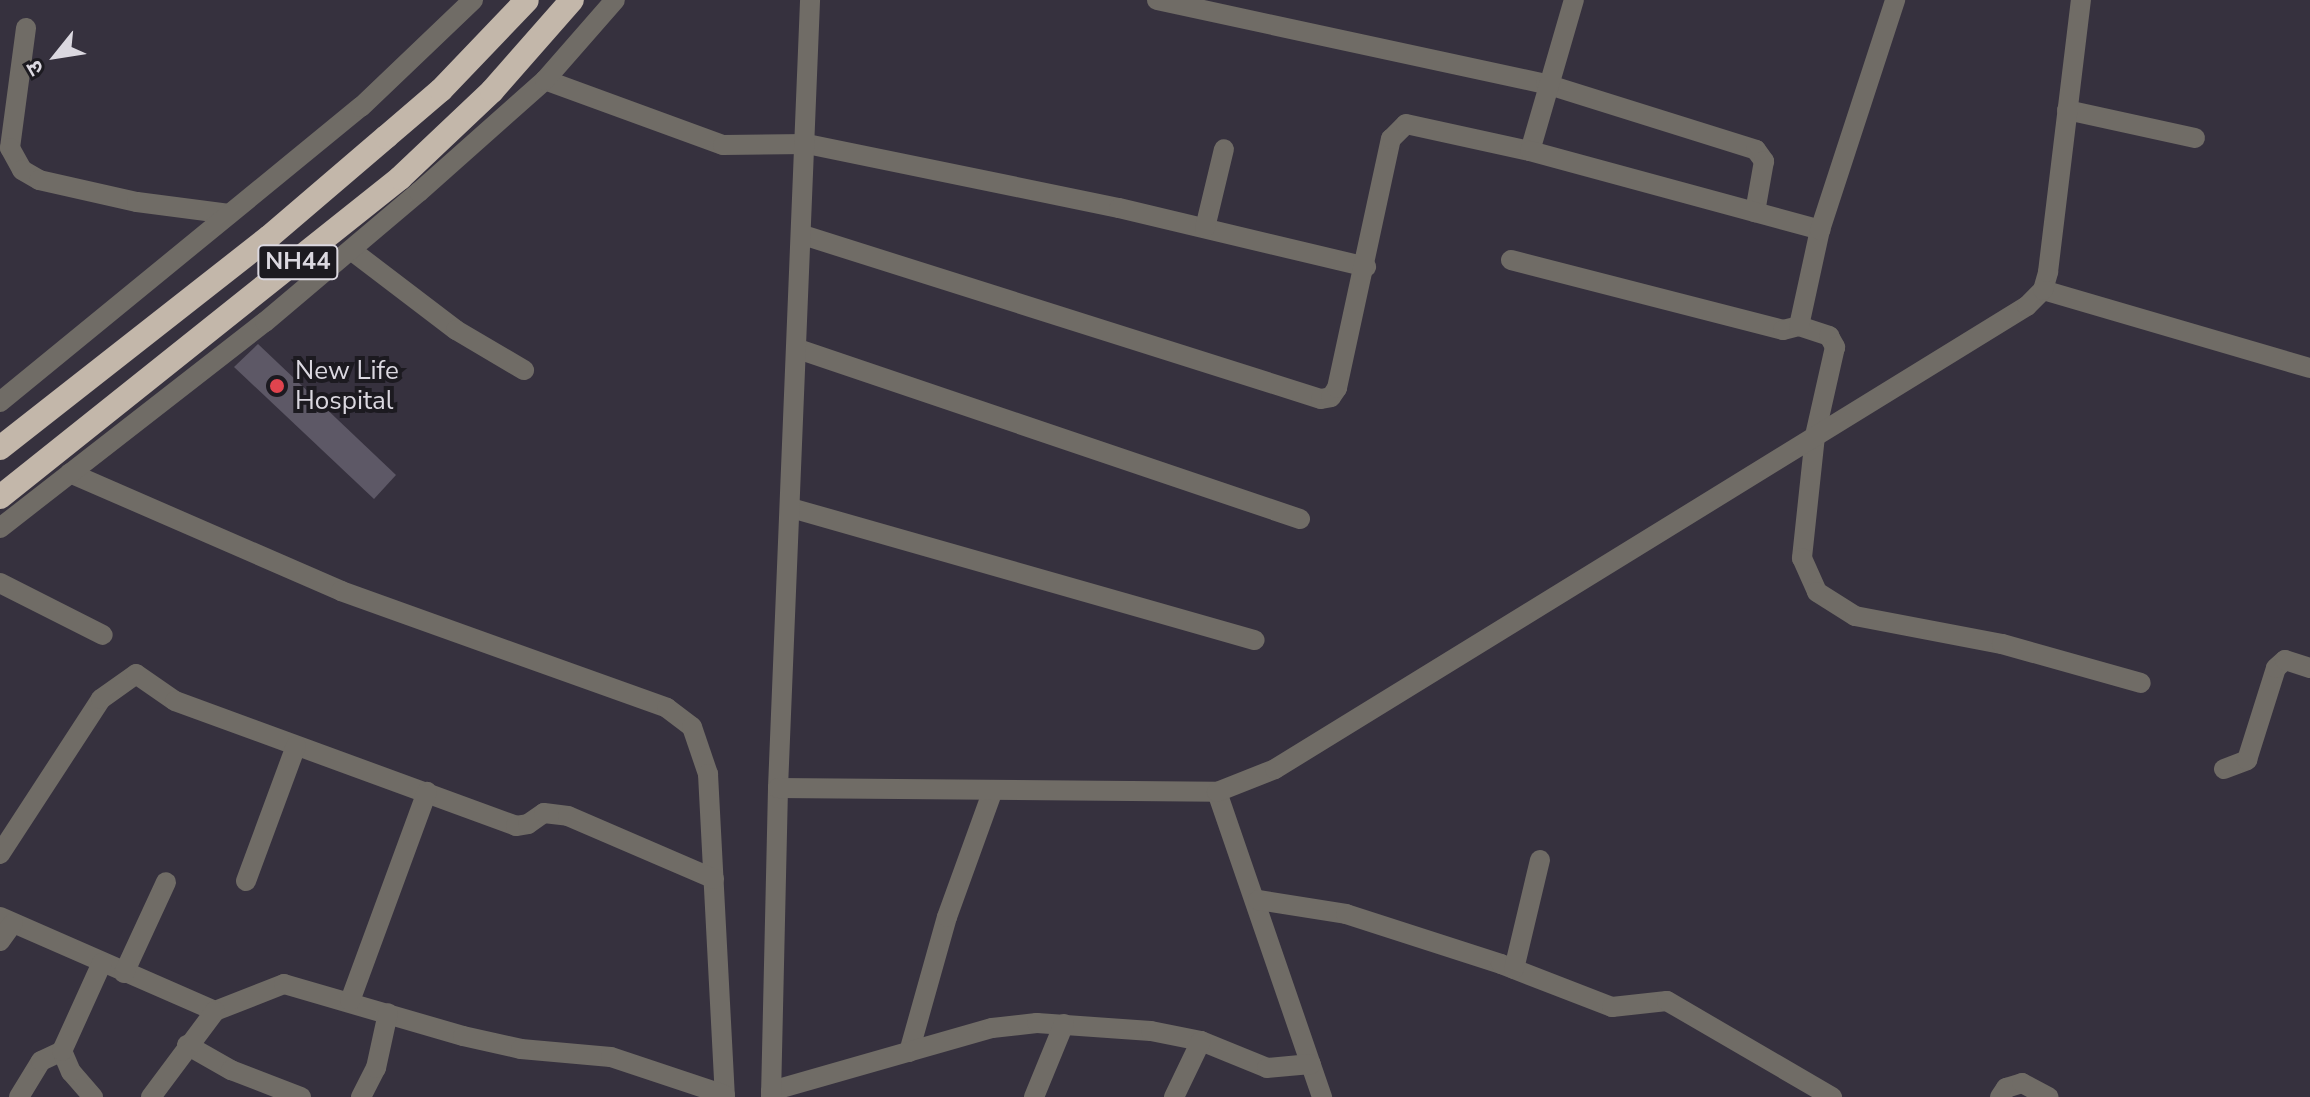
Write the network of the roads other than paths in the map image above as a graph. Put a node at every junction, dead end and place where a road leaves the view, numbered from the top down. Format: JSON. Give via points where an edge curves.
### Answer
{"nodes":[{"id":1,"x":473,"y":0,"type":"edge"},
{"id":2,"x":527,"y":0,"type":"edge"},
{"id":3,"x":572,"y":0,"type":"edge"},
{"id":4,"x":615,"y":0,"type":"edge"},
{"id":5,"x":810,"y":0,"type":"edge"},
{"id":6,"x":1157,"y":0,"type":"edge"},
{"id":7,"x":1574,"y":0,"type":"edge"},
{"id":8,"x":1895,"y":0,"type":"edge"},
{"id":9,"x":2081,"y":0,"type":"edge"},
{"id":10,"x":26,"y":28,"type":"dead end"},
{"id":11,"x":545,"y":80,"type":"junction"},
{"id":12,"x":1546,"y":84,"type":"junction"},
{"id":13,"x":2067,"y":110,"type":"junction"},
{"id":14,"x":2195,"y":138,"type":"dead end"},
{"id":15,"x":800,"y":145,"type":"junction"},
{"id":16,"x":1224,"y":149,"type":"dead end"},
{"id":17,"x":1530,"y":151,"type":"junction"},
{"id":18,"x":1755,"y":212,"type":"junction"},
{"id":19,"x":229,"y":214,"type":"junction"},
{"id":20,"x":1205,"y":228,"type":"junction"},
{"id":21,"x":1820,"y":230,"type":"junction"},
{"id":22,"x":803,"y":235,"type":"junction"},
{"id":23,"x":351,"y":250,"type":"junction"},
{"id":24,"x":1511,"y":260,"type":"dead end"},
{"id":25,"x":1366,"y":267,"type":"junction"},
{"id":26,"x":2043,"y":290,"type":"junction"},
{"id":27,"x":1799,"y":326,"type":"junction"},
{"id":28,"x":798,"y":349,"type":"junction"},
{"id":29,"x":2310,"y":368,"type":"edge"},
{"id":30,"x":524,"y":370,"type":"dead end"},
{"id":31,"x":0,"y":402,"type":"edge"},
{"id":32,"x":1815,"y":436,"type":"junction"},
{"id":33,"x":0,"y":448,"type":"edge"},
{"id":34,"x":70,"y":473,"type":"junction"},
{"id":35,"x":0,"y":497,"type":"edge"},
{"id":36,"x":791,"y":508,"type":"junction"},
{"id":37,"x":1300,"y":519,"type":"dead end"},
{"id":38,"x":0,"y":528,"type":"edge"},
{"id":39,"x":0,"y":583,"type":"edge"},
{"id":40,"x":103,"y":635,"type":"dead end"},
{"id":41,"x":1255,"y":640,"type":"dead end"},
{"id":42,"x":2310,"y":668,"type":"edge"},
{"id":43,"x":2141,"y":683,"type":"dead end"},
{"id":44,"x":296,"y":746,"type":"junction"},
{"id":45,"x":2224,"y":769,"type":"dead end"},
{"id":46,"x":778,"y":788,"type":"junction"},
{"id":47,"x":993,"y":790,"type":"junction"},
{"id":48,"x":427,"y":792,"type":"junction"},
{"id":49,"x":1217,"y":792,"type":"junction"},
{"id":50,"x":0,"y":854,"type":"edge"},
{"id":51,"x":1540,"y":860,"type":"dead end"},
{"id":52,"x":714,"y":879,"type":"junction"},
{"id":53,"x":246,"y":881,"type":"dead end"},
{"id":54,"x":166,"y":882,"type":"dead end"},
{"id":55,"x":1258,"y":900,"type":"junction"},
{"id":56,"x":6,"y":920,"type":"edge"},
{"id":57,"x":0,"y":941,"type":"edge"},
{"id":58,"x":102,"y":963,"type":"junction"},
{"id":59,"x":1514,"y":969,"type":"junction"},
{"id":60,"x":124,"y":973,"type":"junction"},
{"id":61,"x":350,"y":1001,"type":"junction"},
{"id":62,"x":215,"y":1011,"type":"junction"},
{"id":63,"x":388,"y":1013,"type":"junction"},
{"id":64,"x":1064,"y":1024,"type":"junction"},
{"id":65,"x":1201,"y":1041,"type":"junction"},
{"id":66,"x":187,"y":1045,"type":"junction"},
{"id":67,"x":62,"y":1051,"type":"junction"},
{"id":68,"x":909,"y":1052,"type":"junction"},
{"id":69,"x":1311,"y":1064,"type":"junction"},
{"id":70,"x":771,"y":1094,"type":"edge"},
{"id":71,"x":725,"y":1096,"type":"edge"},
{"id":72,"x":19,"y":1097,"type":"edge"},
{"id":73,"x":93,"y":1097,"type":"edge"},
{"id":74,"x":151,"y":1097,"type":"edge"},
{"id":75,"x":301,"y":1097,"type":"edge"},
{"id":76,"x":361,"y":1097,"type":"edge"},
{"id":77,"x":1034,"y":1097,"type":"edge"},
{"id":78,"x":1174,"y":1097,"type":"edge"},
{"id":79,"x":1322,"y":1097,"type":"edge"},
{"id":80,"x":1832,"y":1097,"type":"edge"},
{"id":81,"x":2000,"y":1097,"type":"edge"},
{"id":82,"x":2048,"y":1097,"type":"edge"}],
"edges":[{"from":1,"to":19,"type":"street","via":[[361,107]]},
{"from":2,"to":33,"type":"highway","number":"NH44","via":[[441,90],[375,147]]},
{"from":3,"to":35,"type":"highway","number":"NH44","via":[[492,91],[400,178]]},
{"from":4,"to":11,"type":"street"},
{"from":5,"to":15,"type":"street"},
{"from":6,"to":12,"type":"street"},
{"from":7,"to":12,"type":"street"},
{"from":8,"to":21,"type":"street"},
{"from":9,"to":13,"type":"street"},
{"from":10,"to":19,"type":"street","via":[[10,148],[22,170],[39,180],[137,202]]},
{"from":11,"to":15,"type":"street","via":[[723,145]]},
{"from":11,"to":23,"type":"street"},
{"from":12,"to":17,"type":"street"},
{"from":12,"to":18,"type":"street","via":[[1756,150],[1764,161]]},
{"from":13,"to":14,"type":"street"},
{"from":13,"to":26,"type":"street"},
{"from":15,"to":20,"type":"street"},
{"from":15,"to":22,"type":"street"},
{"from":16,"to":20,"type":"street"},
{"from":17,"to":18,"type":"street"},
{"from":17,"to":25,"type":"street","via":[[1419,124],[1396,129]]},
{"from":18,"to":21,"type":"street"},
{"from":19,"to":31,"type":"street"},
{"from":20,"to":25,"type":"street"},
{"from":21,"to":27,"type":"street"},
{"from":22,"to":25,"type":"street","via":[[1321,399],[1331,397],[1337,388]]},
{"from":22,"to":28,"type":"street"},
{"from":23,"to":30,"type":"street","via":[[456,330]]},
{"from":23,"to":34,"type":"street"},
{"from":24,"to":27,"type":"street","via":[[1783,330]]},
{"from":26,"to":29,"type":"street"},
{"from":26,"to":32,"type":"street","via":[[2027,306]]},
{"from":27,"to":32,"type":"street","via":[[1829,336],[1835,347]]},
{"from":28,"to":36,"type":"street"},
{"from":28,"to":37,"type":"street"},
{"from":32,"to":43,"type":"street","via":[[1802,558],[1807,576],[1829,603],[1855,616],[2002,644]]},
{"from":32,"to":49,"type":"street","via":[[1275,769]]},
{"from":34,"to":38,"type":"street"},
{"from":34,"to":52,"type":"street","via":[[341,591],[667,708],[692,727],[702,746]]},
{"from":36,"to":41,"type":"street"},
{"from":36,"to":46,"type":"street"},
{"from":39,"to":40,"type":"street"},
{"from":42,"to":45,"type":"street","via":[[2285,660],[2276,668],[2247,760]]},
{"from":44,"to":48,"type":"street"},
{"from":44,"to":50,"type":"street","via":[[175,701],[136,674],[101,699]]},
{"from":44,"to":53,"type":"street"},
{"from":46,"to":47,"type":"street"},
{"from":46,"to":70,"type":"street"},
{"from":47,"to":49,"type":"street"},
{"from":47,"to":68,"type":"street","via":[[947,917]]},
{"from":48,"to":52,"type":"street","via":[[516,826],[544,813],[568,816]]},
{"from":48,"to":61,"type":"street"},
{"from":49,"to":55,"type":"street"},
{"from":51,"to":59,"type":"street"},
{"from":52,"to":71,"type":"street"},
{"from":54,"to":60,"type":"street"},
{"from":55,"to":59,"type":"street","via":[[1346,914]]},
{"from":55,"to":69,"type":"street"},
{"from":56,"to":57,"type":"street"},
{"from":56,"to":58,"type":"street"},
{"from":58,"to":60,"type":"street"},
{"from":58,"to":67,"type":"street"},
{"from":59,"to":80,"type":"street","via":[[1612,1007],[1656,1000],[1679,1006]]},
{"from":60,"to":62,"type":"street"},
{"from":61,"to":62,"type":"street","via":[[284,984]]},
{"from":61,"to":63,"type":"street"},
{"from":62,"to":66,"type":"street"},
{"from":63,"to":71,"type":"street","via":[[521,1049],[611,1057]]},
{"from":63,"to":76,"type":"street","via":[[376,1068]]},
{"from":64,"to":65,"type":"street"},
{"from":64,"to":68,"type":"street","via":[[992,1028]]},
{"from":64,"to":77,"type":"street"},
{"from":65,"to":69,"type":"street","via":[[1267,1068]]},
{"from":65,"to":78,"type":"street"},
{"from":66,"to":74,"type":"street"},
{"from":66,"to":75,"type":"street","via":[[231,1070]]},
{"from":67,"to":72,"type":"street","via":[[41,1061]]},
{"from":67,"to":73,"type":"street","via":[[71,1072]]},
{"from":68,"to":70,"type":"street"},
{"from":69,"to":79,"type":"street"},
{"from":81,"to":82,"type":"street","via":[[2006,1088],[2022,1083]]}]}
